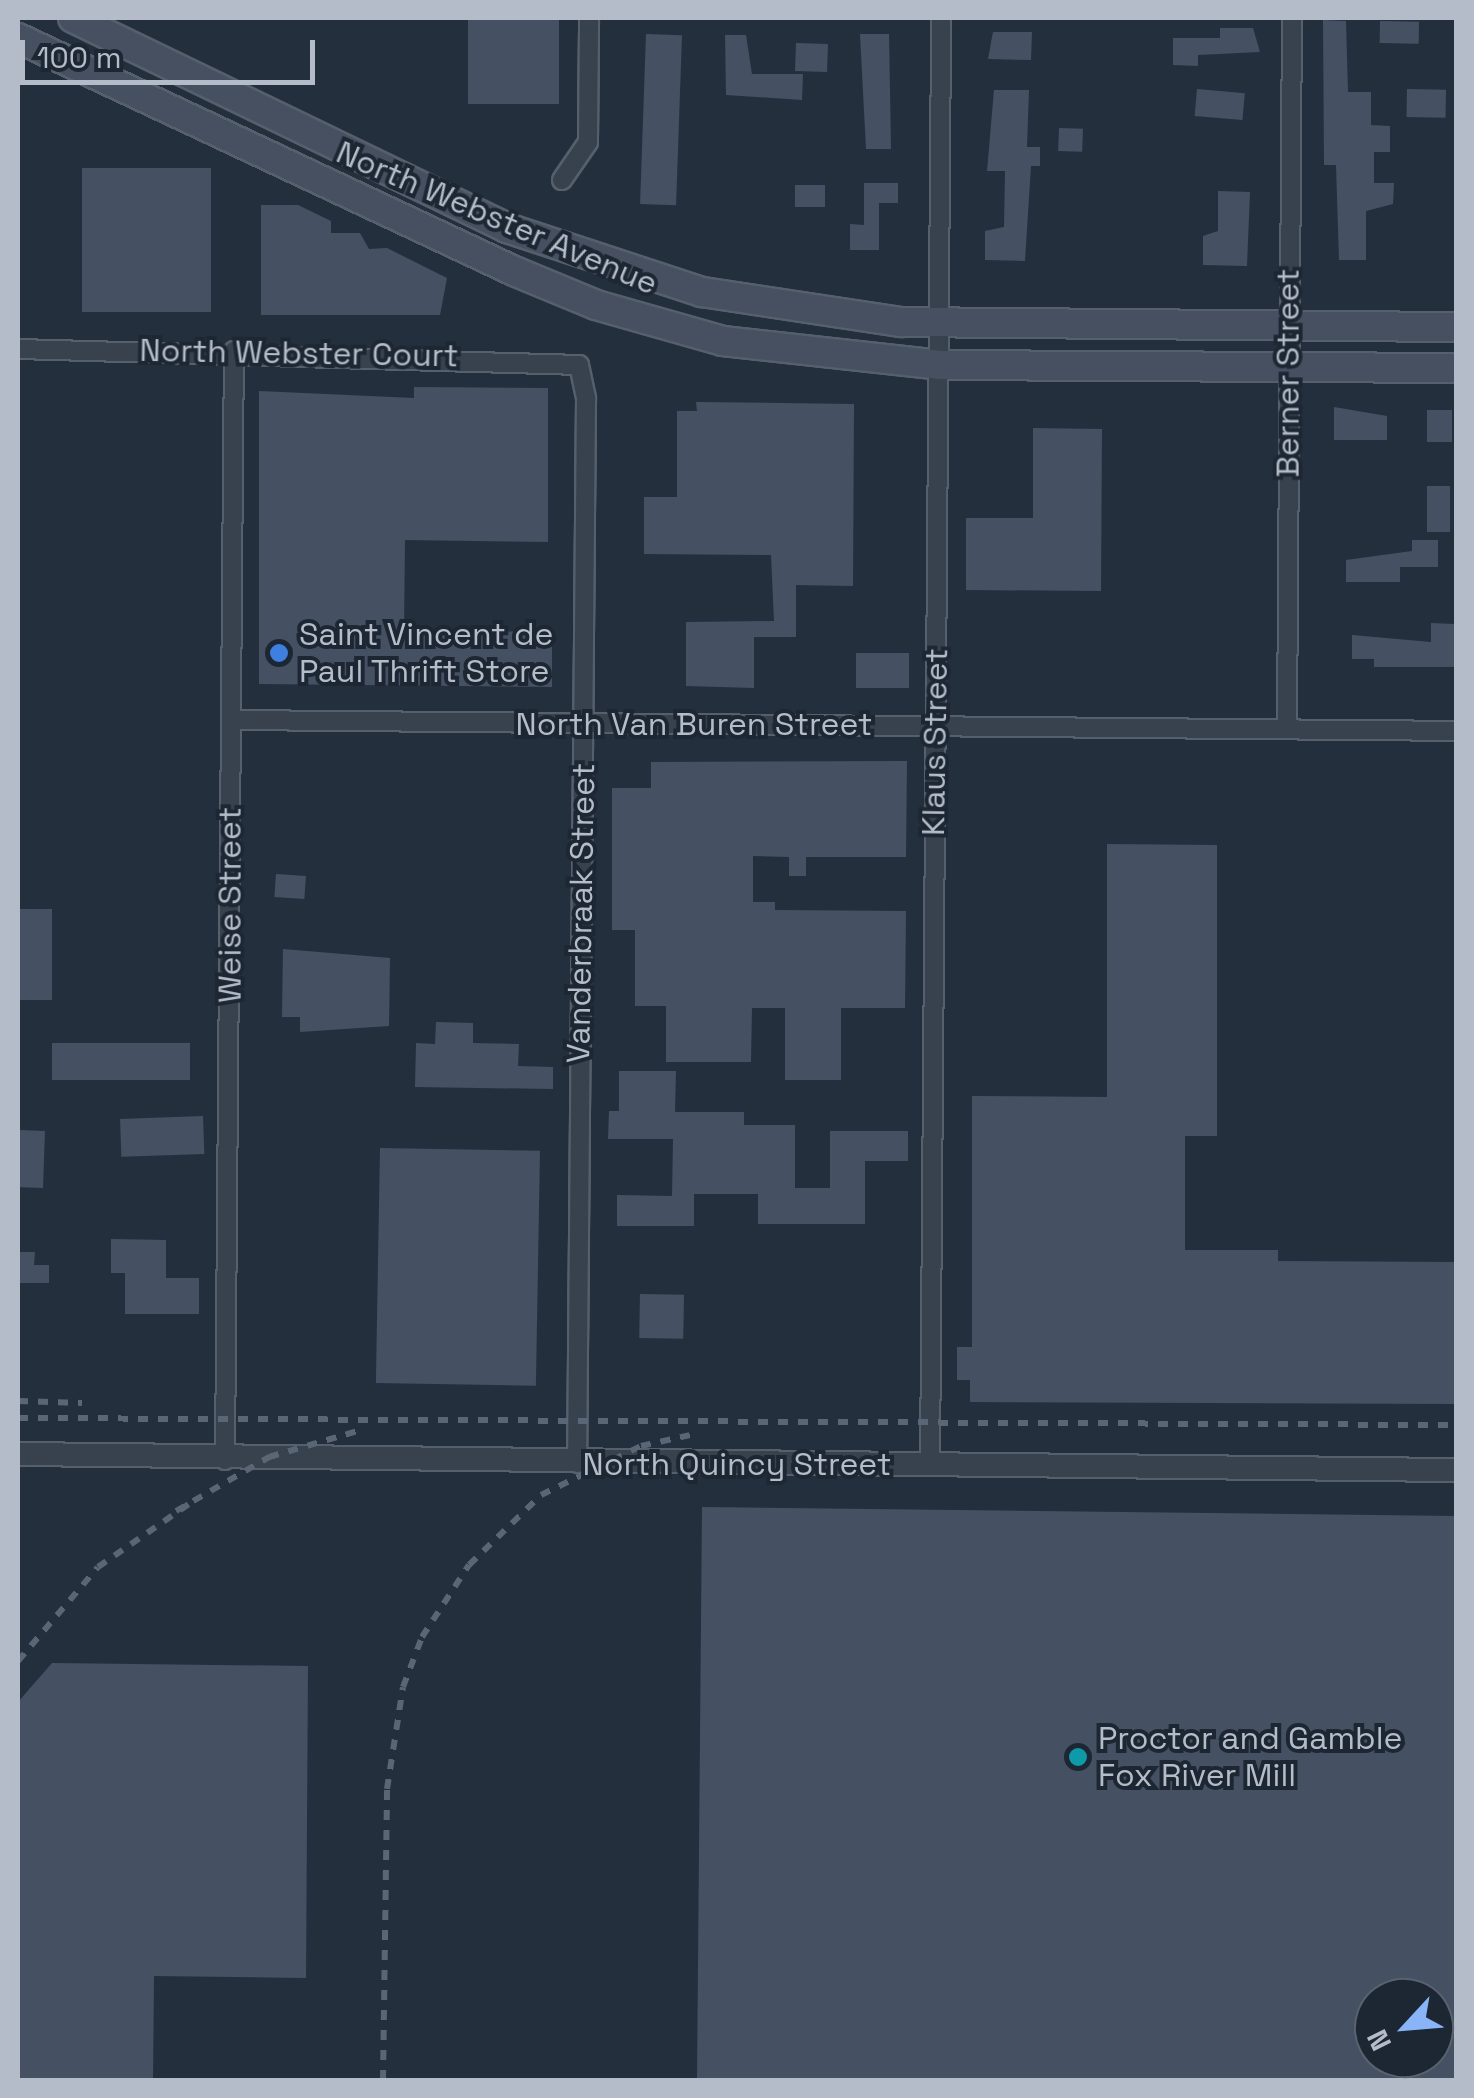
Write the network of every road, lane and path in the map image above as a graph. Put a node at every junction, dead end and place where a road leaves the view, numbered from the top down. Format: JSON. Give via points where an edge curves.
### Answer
{"nodes":[{"id":1,"x":72,"y":18,"type":"edge"},
{"id":2,"x":589,"y":18,"type":"edge"},
{"id":3,"x":941,"y":18,"type":"edge"},
{"id":4,"x":1292,"y":18,"type":"edge"},
{"id":5,"x":18,"y":38,"type":"edge"},
{"id":6,"x":562,"y":180,"type":"dead end"},
{"id":7,"x":940,"y":324,"type":"junction"},
{"id":8,"x":1288,"y":326,"type":"junction"},
{"id":9,"x":1456,"y":327,"type":"edge"},
{"id":10,"x":18,"y":349,"type":"edge"},
{"id":11,"x":234,"y":351,"type":"junction"},
{"id":12,"x":579,"y":365,"type":"joint"},
{"id":13,"x":940,"y":365,"type":"junction"},
{"id":14,"x":1288,"y":367,"type":"junction"},
{"id":15,"x":1456,"y":368,"type":"edge"},
{"id":16,"x":232,"y":720,"type":"junction"},
{"id":17,"x":584,"y":723,"type":"junction"},
{"id":18,"x":935,"y":726,"type":"junction"},
{"id":19,"x":1287,"y":728,"type":"junction"},
{"id":20,"x":1456,"y":731,"type":"edge"},
{"id":21,"x":18,"y":1454,"type":"edge"},
{"id":22,"x":225,"y":1460,"type":"junction"},
{"id":23,"x":578,"y":1463,"type":"junction"},
{"id":24,"x":930,"y":1466,"type":"junction"},
{"id":25,"x":1456,"y":1470,"type":"edge"}],
"edges":[{"from":1,"to":7,"type":"main road","name":"North Webster Avenue","via":[[586,259],[776,308]]},
{"from":2,"to":6,"type":"street","via":[[588,142]]},
{"from":3,"to":7,"type":"street","name":"Klaus Street"},
{"from":4,"to":8,"type":"street","name":"Berner Street"},
{"from":5,"to":13,"type":"main road","name":"North Webster Avenue","via":[[596,305],[737,344]]},
{"from":7,"to":8,"type":"main road","name":"North Webster Avenue"},
{"from":7,"to":13,"type":"street","name":"Klaus Street"},
{"from":8,"to":9,"type":"main road","name":"North Webster Avenue"},
{"from":8,"to":14,"type":"street","name":"Berner Street"},
{"from":10,"to":11,"type":"street","name":"North Webster Court"},
{"from":11,"to":12,"type":"street","name":"North Webster Court"},
{"from":11,"to":16,"type":"street","name":"Weise Street"},
{"from":12,"to":17,"type":"street","name":"Vanderbraak Street","via":[[586,398]]},
{"from":13,"to":14,"type":"main road","name":"North Webster Avenue"},
{"from":13,"to":18,"type":"street","name":"Klaus Street"},
{"from":14,"to":15,"type":"main road","name":"North Webster Avenue"},
{"from":14,"to":19,"type":"street","name":"Berner Street"},
{"from":16,"to":17,"type":"street","name":"North Van Buren Street"},
{"from":16,"to":22,"type":"street","name":"Weise Street"},
{"from":17,"to":18,"type":"street","name":"North Van Buren Street"},
{"from":17,"to":23,"type":"street","name":"Vanderbraak Street"},
{"from":18,"to":19,"type":"street","name":"North Van Buren Street"},
{"from":18,"to":24,"type":"street","name":"Klaus Street"},
{"from":19,"to":20,"type":"street","name":"North Van Buren Street"},
{"from":21,"to":22,"type":"street","name":"North Quincy Street"},
{"from":22,"to":23,"type":"street","name":"North Quincy Street"},
{"from":23,"to":24,"type":"street","name":"North Quincy Street"},
{"from":24,"to":25,"type":"street","name":"North Quincy Street"}]}
